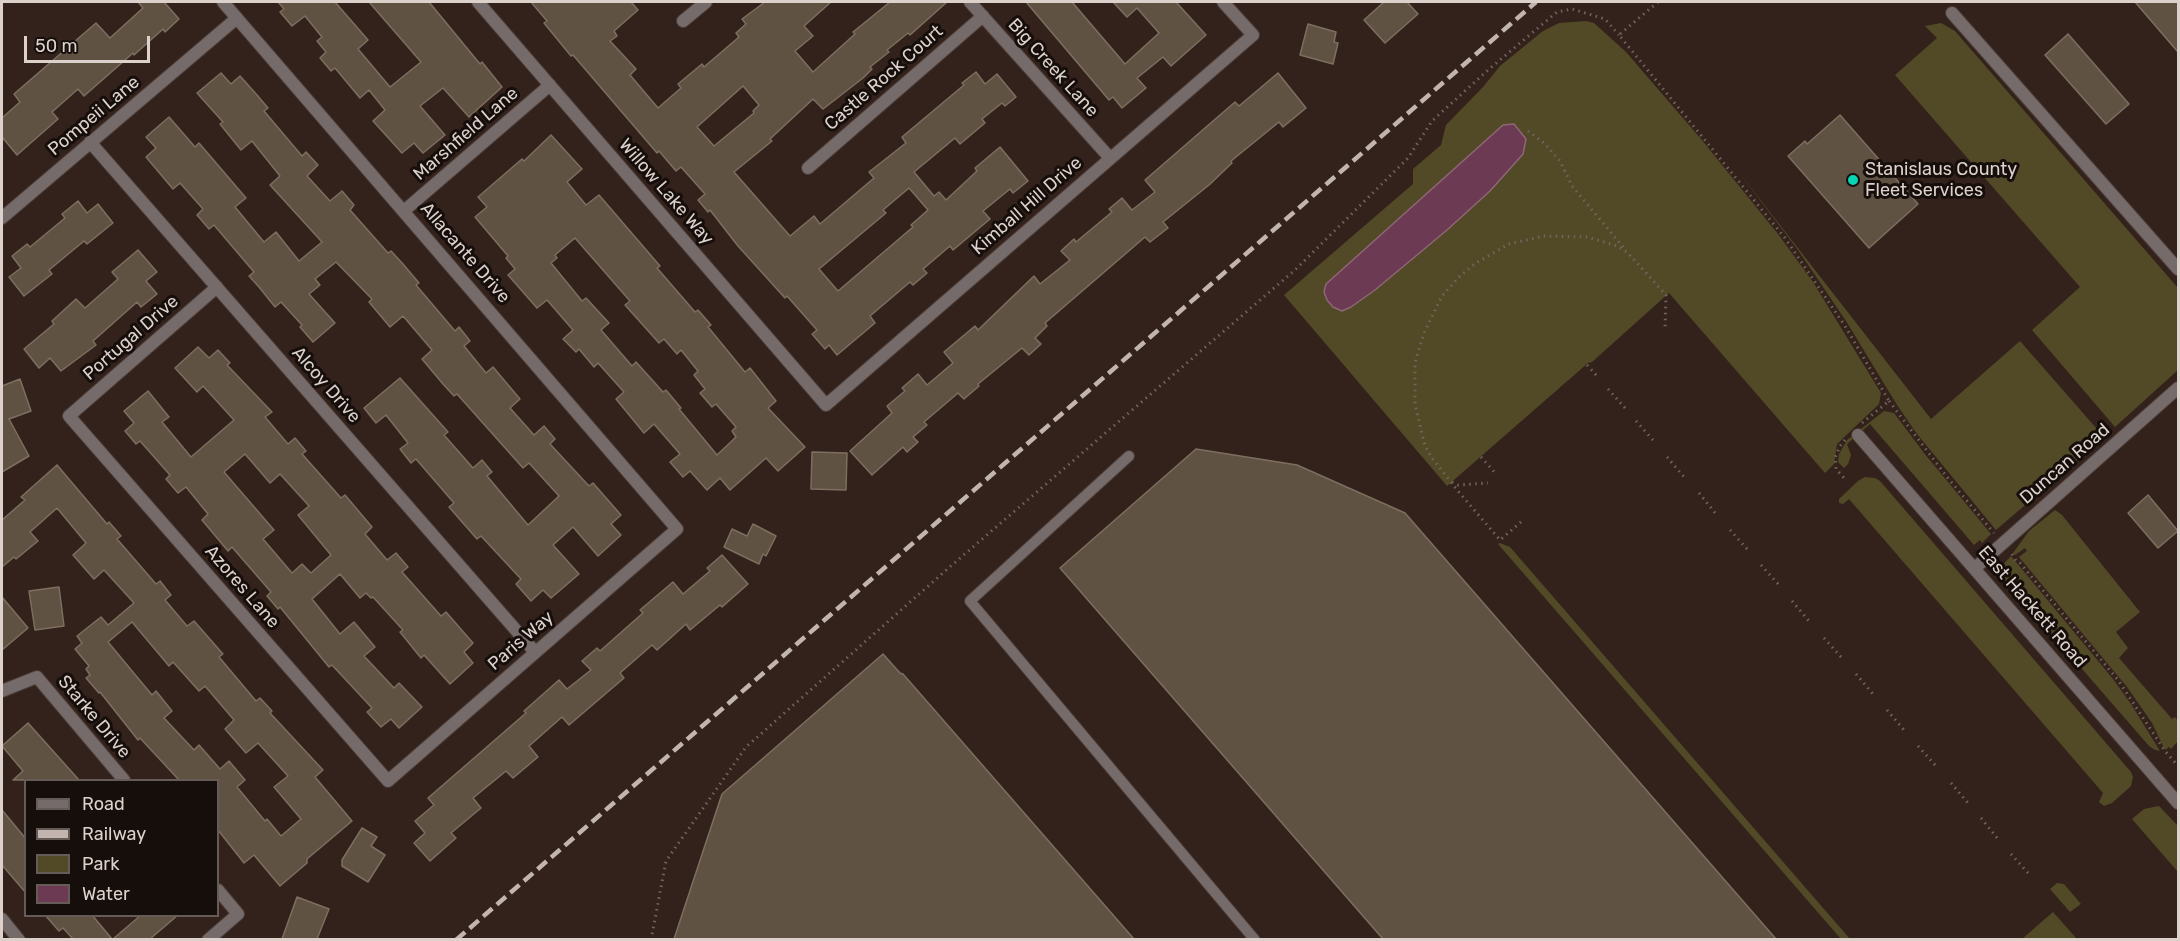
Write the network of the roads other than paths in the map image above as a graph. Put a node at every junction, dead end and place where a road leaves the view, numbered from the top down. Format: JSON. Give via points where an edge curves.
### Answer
{"nodes":[{"id":1,"x":223,"y":2,"type":"edge"},
{"id":2,"x":478,"y":2,"type":"edge"},
{"id":3,"x":706,"y":2,"type":"edge"},
{"id":4,"x":970,"y":2,"type":"edge"},
{"id":5,"x":1223,"y":2,"type":"edge"},
{"id":6,"x":1952,"y":13,"type":"dead end"},
{"id":7,"x":983,"y":16,"type":"junction"},
{"id":8,"x":237,"y":18,"type":"junction"},
{"id":9,"x":683,"y":21,"type":"dead end"},
{"id":10,"x":550,"y":85,"type":"junction"},
{"id":11,"x":90,"y":142,"type":"junction"},
{"id":12,"x":1110,"y":158,"type":"junction"},
{"id":13,"x":808,"y":168,"type":"dead end"},
{"id":14,"x":405,"y":210,"type":"junction"},
{"id":15,"x":2,"y":218,"type":"edge"},
{"id":16,"x":2178,"y":269,"type":"edge"},
{"id":17,"x":217,"y":287,"type":"junction"},
{"id":18,"x":2178,"y":388,"type":"edge"},
{"id":19,"x":826,"y":405,"type":"joint"},
{"id":20,"x":69,"y":416,"type":"joint"},
{"id":21,"x":1856,"y":432,"type":"road end"},
{"id":22,"x":1129,"y":456,"type":"dead end"},
{"id":23,"x":677,"y":529,"type":"joint"},
{"id":24,"x":1975,"y":568,"type":"junction"},
{"id":25,"x":535,"y":652,"type":"junction"},
{"id":26,"x":2,"y":691,"type":"edge"},
{"id":27,"x":123,"y":779,"type":"edge"},
{"id":28,"x":388,"y":781,"type":"joint"},
{"id":29,"x":2178,"y":803,"type":"edge"},
{"id":30,"x":219,"y":891,"type":"edge"},
{"id":31,"x":2,"y":919,"type":"edge"},
{"id":32,"x":19,"y":939,"type":"edge"},
{"id":33,"x":208,"y":939,"type":"edge"},
{"id":34,"x":1255,"y":939,"type":"edge"}],
"edges":[{"from":1,"to":8,"type":"street","name":"Allacante Drive"},
{"from":2,"to":10,"type":"street","name":"Willow Lake Way"},
{"from":3,"to":9,"type":"street"},
{"from":4,"to":7,"type":"street","name":"Big Creek Lane"},
{"from":5,"to":12,"type":"street","name":"Kimball Hill Drive","via":[[1252,35]]},
{"from":6,"to":16,"type":"street"},
{"from":7,"to":12,"type":"street","name":"Big Creek Lane"},
{"from":7,"to":13,"type":"street","name":"Castle Rock Court"},
{"from":8,"to":11,"type":"street","name":"Pompeii Lane"},
{"from":8,"to":14,"type":"street","name":"Allacante Drive"},
{"from":10,"to":14,"type":"street","name":"Marshfield Lane"},
{"from":10,"to":19,"type":"street","name":"Willow Lake Way"},
{"from":11,"to":15,"type":"street","name":"Pompeii Lane"},
{"from":11,"to":17,"type":"street","name":"Alcoy Drive"},
{"from":12,"to":19,"type":"street","name":"Kimball Hill Drive"},
{"from":14,"to":23,"type":"street","name":"Allacante Drive"},
{"from":17,"to":20,"type":"street","name":"Portugal Drive"},
{"from":17,"to":25,"type":"street","name":"Alcoy Drive"},
{"from":18,"to":24,"type":"street","name":"Duncan Road"},
{"from":20,"to":28,"type":"street","name":"Azores Lane"},
{"from":21,"to":24,"type":"street","name":"East Hackett Road"},
{"from":22,"to":34,"type":"lane","via":[[970,601]]},
{"from":23,"to":25,"type":"street","name":"Paris Way"},
{"from":24,"to":29,"type":"street","name":"East Hackett Road"},
{"from":25,"to":28,"type":"street","name":"Paris Way"},
{"from":26,"to":27,"type":"street","name":"Starke Drive","via":[[37,677]]},
{"from":30,"to":33,"type":"street","via":[[238,914]]},
{"from":31,"to":32,"type":"street"}]}
